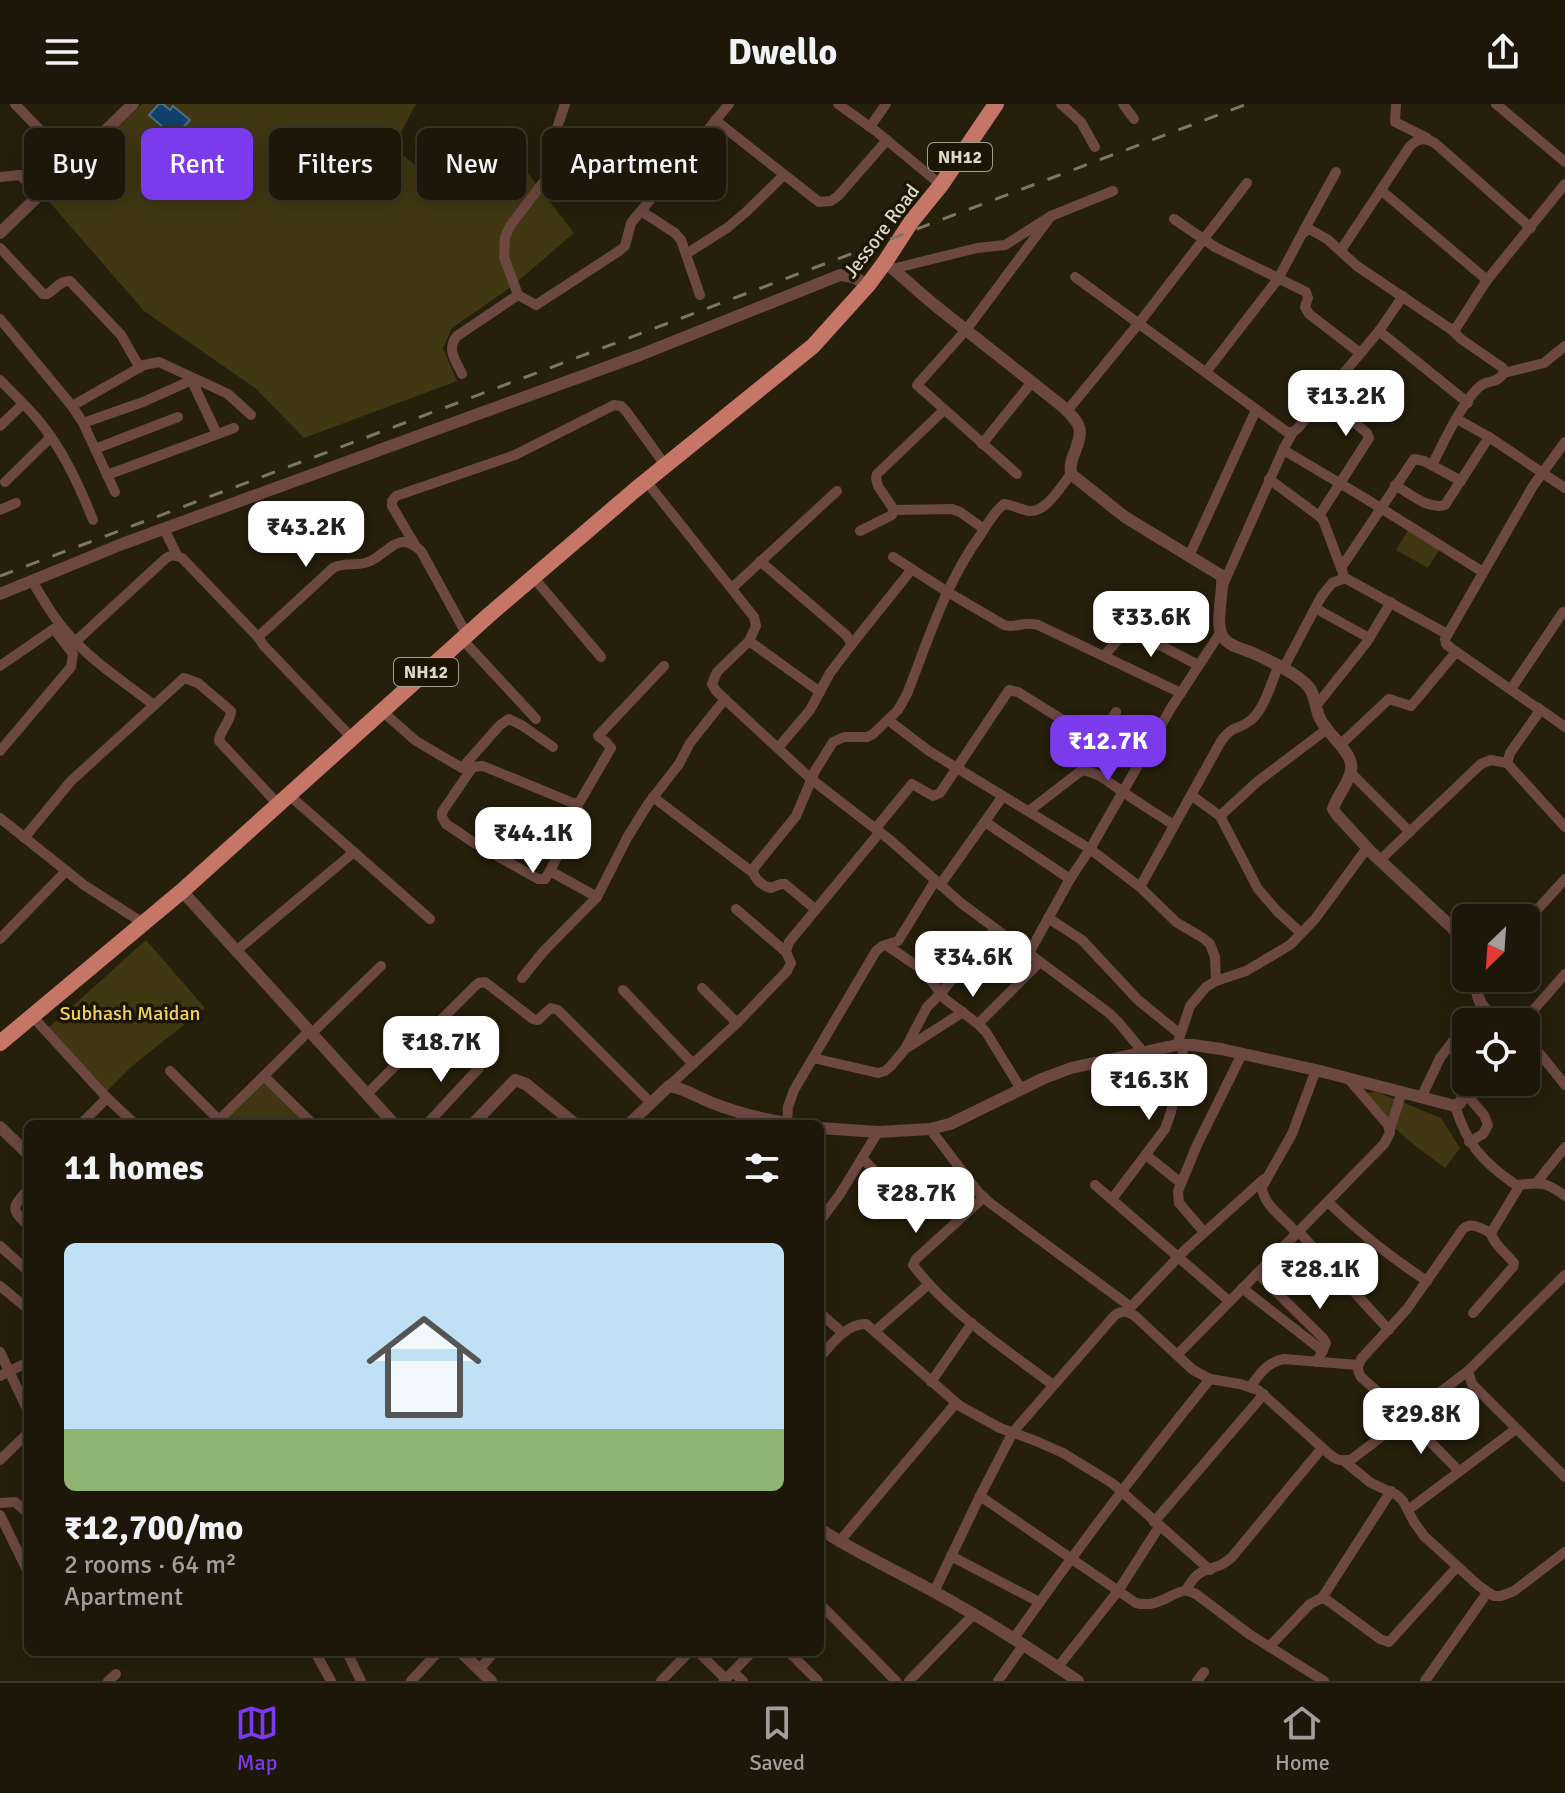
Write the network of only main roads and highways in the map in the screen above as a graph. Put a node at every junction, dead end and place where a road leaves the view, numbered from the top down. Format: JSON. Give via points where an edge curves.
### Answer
{"nodes":[{"id":1,"x":996,"y":105,"type":"edge"},
{"id":2,"x":0,"y":1043,"type":"edge"}],
"edges":[{"from":1,"to":2,"type":"highway","name":"Jessore Road","number":"NH12","via":[[911,222],[889,265],[813,346],[533,577],[182,891]]}]}
